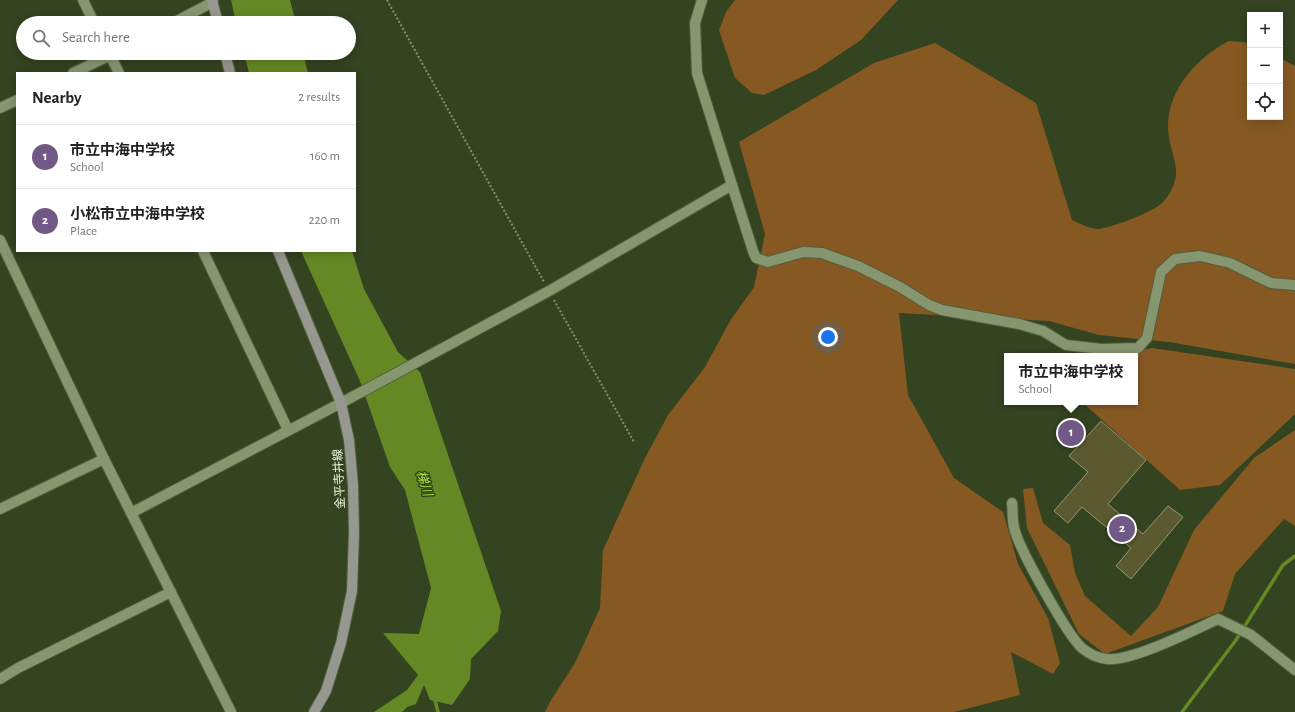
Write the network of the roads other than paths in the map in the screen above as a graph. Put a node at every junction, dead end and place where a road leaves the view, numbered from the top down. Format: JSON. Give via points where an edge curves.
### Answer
{"nodes":[{"id":1,"x":83,"y":0,"type":"edge"},
{"id":2,"x":702,"y":0,"type":"edge"},
{"id":3,"x":213,"y":1,"type":"edge"},
{"id":4,"x":91,"y":16,"type":"edge"},
{"id":5,"x":186,"y":16,"type":"edge"},
{"id":6,"x":216,"y":16,"type":"edge"},
{"id":7,"x":100,"y":60,"type":"edge"},
{"id":8,"x":114,"y":60,"type":"edge"},
{"id":9,"x":227,"y":60,"type":"edge"},
{"id":10,"x":75,"y":72,"type":"edge"},
{"id":11,"x":119,"y":72,"type":"edge"},
{"id":12,"x":230,"y":72,"type":"edge"},
{"id":13,"x":16,"y":100,"type":"edge"},
{"id":14,"x":0,"y":108,"type":"edge"},
{"id":15,"x":732,"y":185,"type":"junction"},
{"id":16,"x":0,"y":240,"type":"edge"},
{"id":17,"x":203,"y":252,"type":"edge"},
{"id":18,"x":278,"y":252,"type":"edge"},
{"id":19,"x":1295,"y":285,"type":"edge"},
{"id":20,"x":341,"y":403,"type":"junction"},
{"id":21,"x":288,"y":430,"type":"junction"},
{"id":22,"x":104,"y":459,"type":"junction"},
{"id":23,"x":1012,"y":503,"type":"dead end"},
{"id":24,"x":0,"y":509,"type":"edge"},
{"id":25,"x":131,"y":513,"type":"junction"},
{"id":26,"x":171,"y":592,"type":"junction"},
{"id":27,"x":1295,"y":670,"type":"edge"},
{"id":28,"x":0,"y":679,"type":"edge"},
{"id":29,"x":231,"y":712,"type":"edge"},
{"id":30,"x":314,"y":712,"type":"edge"}],
"edges":[{"from":1,"to":4,"type":"street"},
{"from":2,"to":15,"type":"street","via":[[695,23],[696,72]]},
{"from":3,"to":5,"type":"street"},
{"from":3,"to":6,"type":"main road"},
{"from":7,"to":10,"type":"street"},
{"from":8,"to":11,"type":"street"},
{"from":9,"to":12,"type":"main road"},
{"from":13,"to":14,"type":"street"},
{"from":15,"to":19,"type":"street","via":[[753,251],[756,258],[761,261],[768,262],[803,252],[822,253],[858,266],[942,310],[1019,324],[1043,331],[1066,345],[1101,349],[1138,348],[1147,338],[1161,272],[1175,259],[1200,256],[1230,263],[1271,283]]},
{"from":15,"to":20,"type":"street","via":[[549,291]]},
{"from":16,"to":22,"type":"street"},
{"from":17,"to":21,"type":"street"},
{"from":18,"to":20,"type":"main road","name":"金平寺井線"},
{"from":20,"to":21,"type":"street"},
{"from":20,"to":30,"type":"main road","name":"金平寺井線","via":[[349,440],[353,485],[352,591],[341,643],[326,691]]},
{"from":21,"to":25,"type":"street"},
{"from":22,"to":24,"type":"street"},
{"from":22,"to":25,"type":"street"},
{"from":23,"to":27,"type":"street","via":[[1014,527],[1020,546],[1058,614],[1081,648],[1097,658],[1109,660],[1139,653],[1218,619],[1251,635]]},
{"from":25,"to":26,"type":"street"},
{"from":26,"to":28,"type":"street"},
{"from":26,"to":29,"type":"street"}]}
